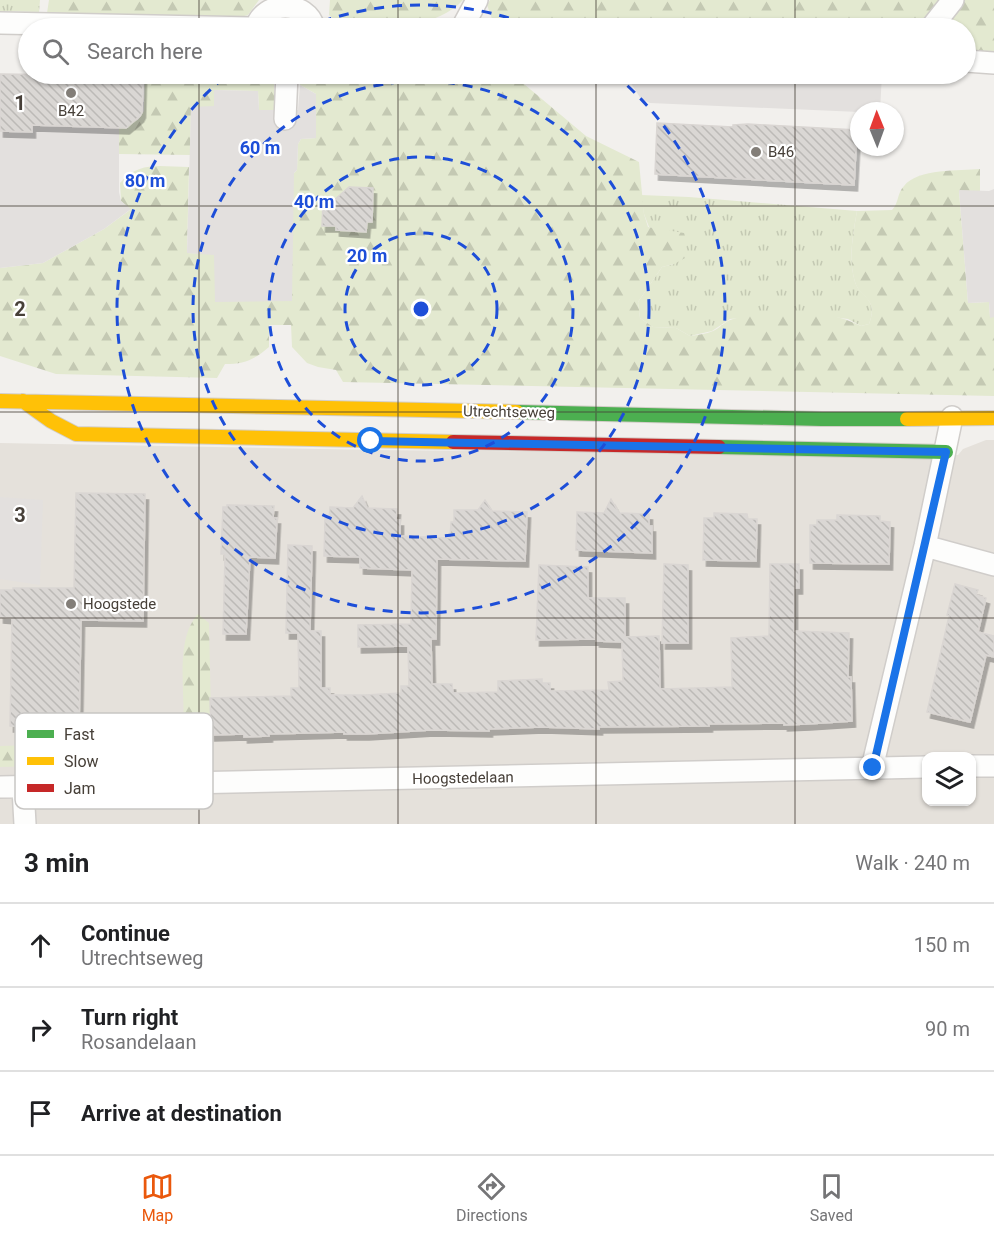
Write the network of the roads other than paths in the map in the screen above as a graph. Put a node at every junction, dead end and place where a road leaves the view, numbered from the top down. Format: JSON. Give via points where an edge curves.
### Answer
{"nodes":[{"id":1,"x":477,"y":0,"type":"edge"},
{"id":2,"x":953,"y":0,"type":"edge"},
{"id":3,"x":276,"y":1,"type":"edge"},
{"id":4,"x":308,"y":4,"type":"edge"},
{"id":5,"x":259,"y":18,"type":"edge"},
{"id":6,"x":467,"y":18,"type":"edge"},
{"id":7,"x":938,"y":18,"type":"edge"},
{"id":8,"x":0,"y":23,"type":"edge"},
{"id":9,"x":18,"y":23,"type":"edge"},
{"id":10,"x":976,"y":62,"type":"edge"},
{"id":11,"x":994,"y":63,"type":"edge"},
{"id":12,"x":287,"y":84,"type":"edge"},
{"id":13,"x":285,"y":119,"type":"dead end"},
{"id":14,"x":0,"y":401,"type":"edge"},
{"id":15,"x":23,"y":402,"type":"junction"},
{"id":16,"x":952,"y":417,"type":"junction"},
{"id":17,"x":994,"y":418,"type":"edge"},
{"id":18,"x":946,"y":452,"type":"junction"},
{"id":19,"x":925,"y":546,"type":"junction"},
{"id":20,"x":994,"y":565,"type":"edge"},
{"id":21,"x":976,"y":766,"type":"edge"},
{"id":22,"x":994,"y":766,"type":"edge"},
{"id":23,"x":922,"y":767,"type":"edge"},
{"id":24,"x":873,"y":768,"type":"junction"},
{"id":25,"x":213,"y":784,"type":"edge"},
{"id":26,"x":0,"y":787,"type":"edge"},
{"id":27,"x":15,"y":788,"type":"edge"},
{"id":28,"x":24,"y":809,"type":"edge"},
{"id":29,"x":25,"y":824,"type":"edge"}],
"edges":[{"from":1,"to":6,"type":"street"},
{"from":2,"to":7,"type":"street"},
{"from":3,"to":4,"type":"street"},
{"from":3,"to":5,"type":"street"},
{"from":8,"to":9,"type":"street"},
{"from":10,"to":11,"type":"street"},
{"from":12,"to":13,"type":"street"},
{"from":14,"to":15,"type":"main road","name":"Utrechtseweg"},
{"from":15,"to":16,"type":"main road","name":"Utrechtseweg","via":[[822,419]]},
{"from":15,"to":18,"type":"main road","via":[[76,434]]},
{"from":16,"to":17,"type":"main road","name":"Utrechtseweg"},
{"from":16,"to":18,"type":"street"},
{"from":18,"to":19,"type":"street"},
{"from":19,"to":20,"type":"street"},
{"from":19,"to":24,"type":"street"},
{"from":21,"to":22,"type":"street"},
{"from":23,"to":24,"type":"street","name":"Hoogstedelaan"},
{"from":24,"to":25,"type":"street","name":"Hoogstedelaan"},
{"from":26,"to":27,"type":"street","name":"Hoogstedelaan"},
{"from":28,"to":29,"type":"street"}]}
